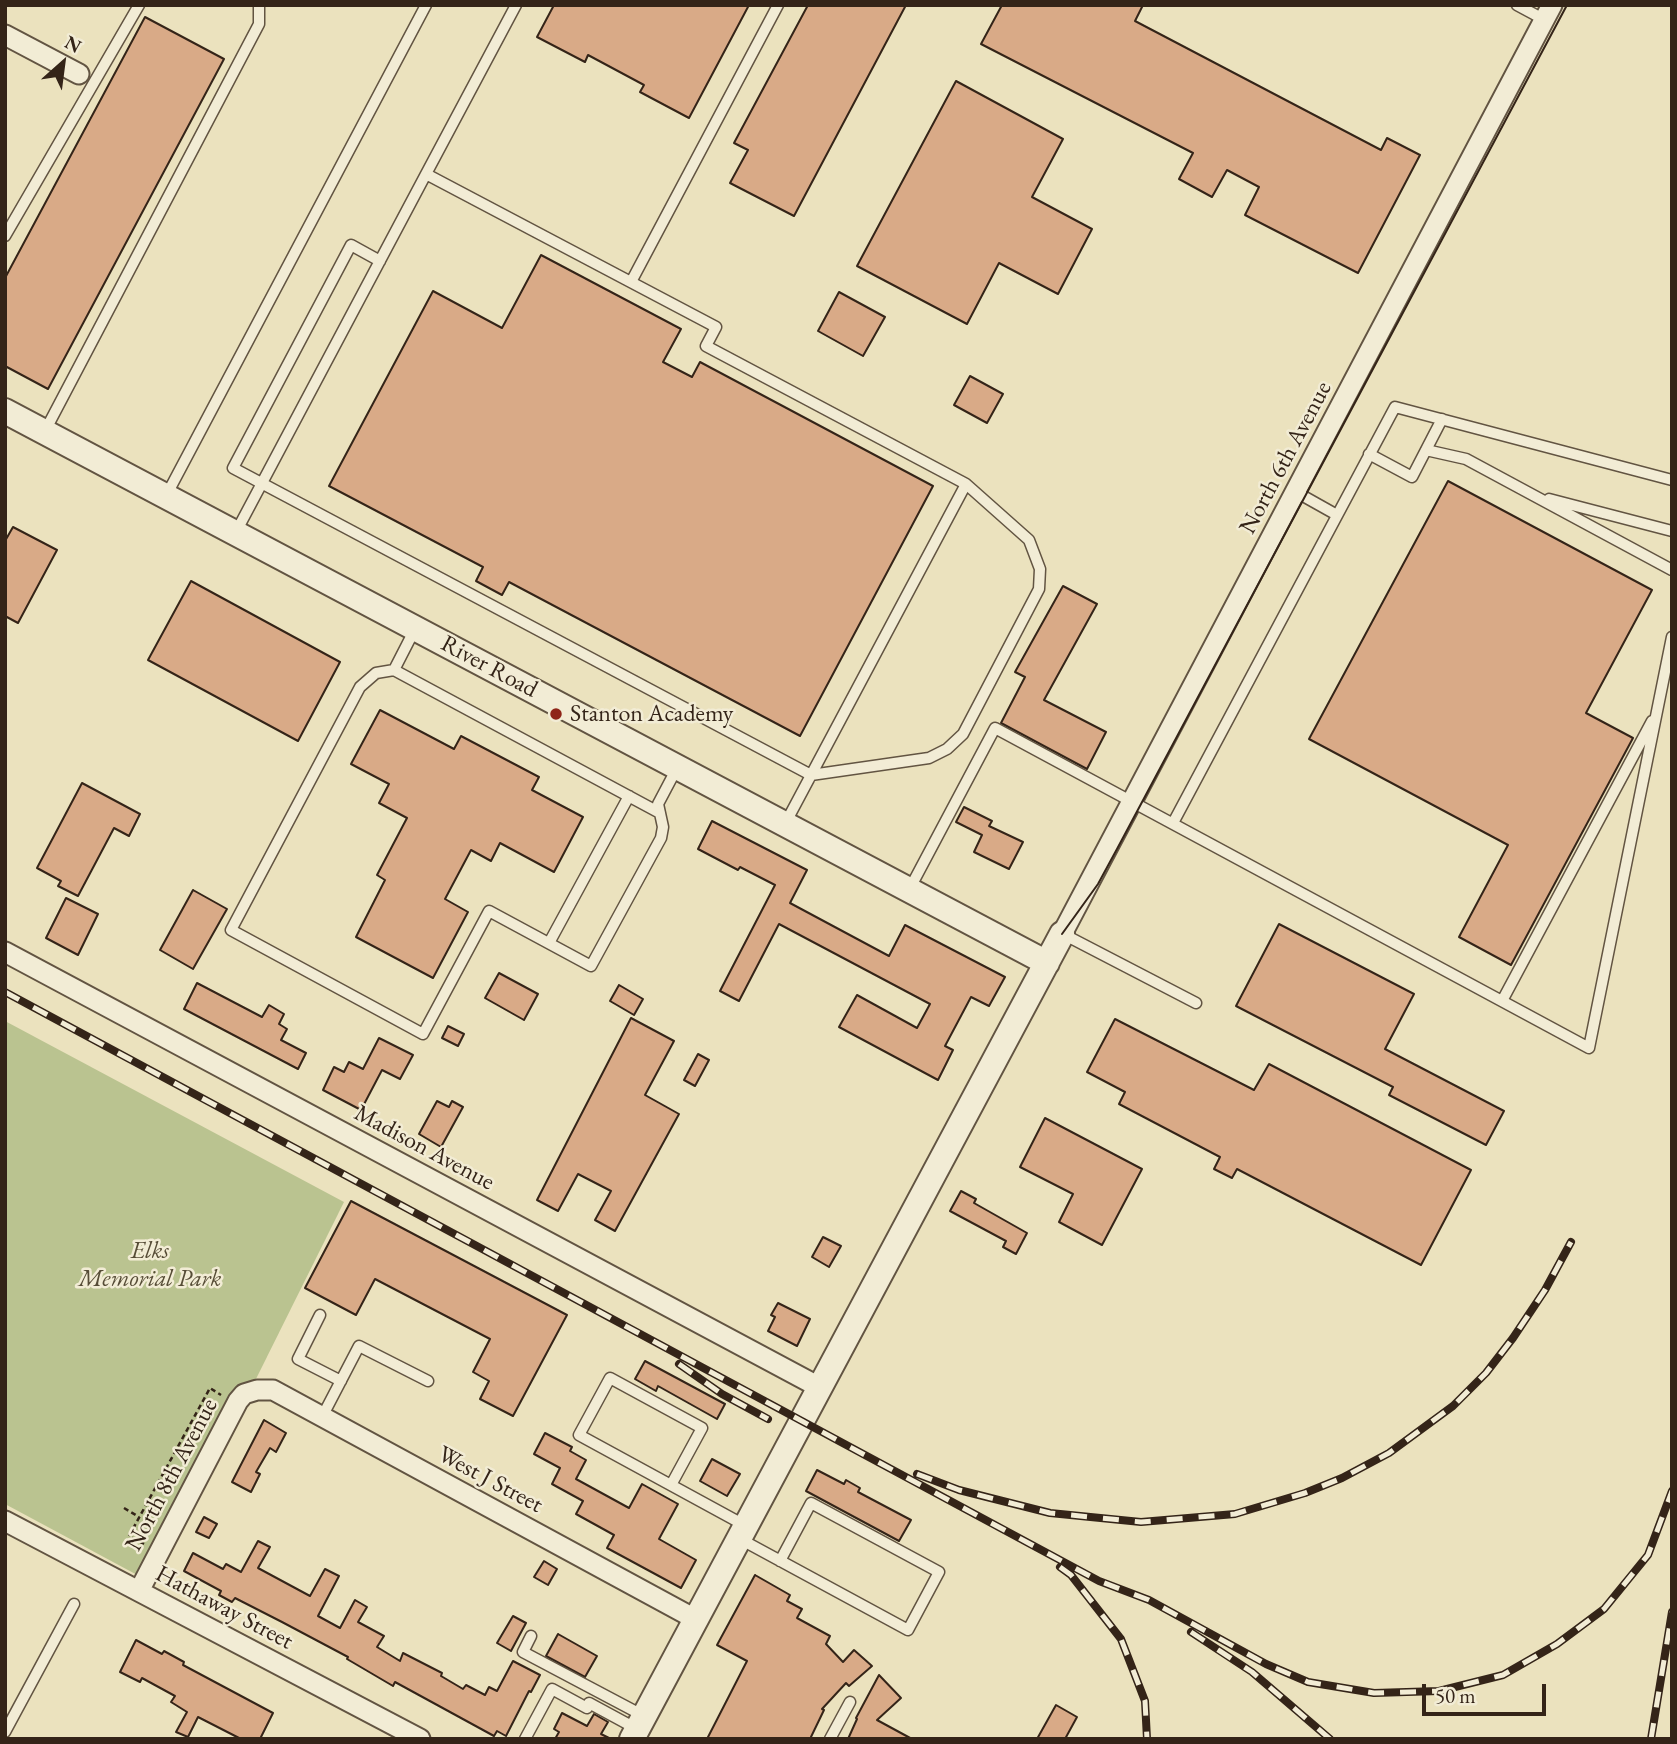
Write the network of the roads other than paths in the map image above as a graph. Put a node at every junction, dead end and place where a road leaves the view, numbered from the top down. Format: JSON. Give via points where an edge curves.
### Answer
{"nodes":[{"id":1,"x":139,"y":5,"type":"edge"},
{"id":2,"x":259,"y":5,"type":"edge"},
{"id":3,"x":426,"y":5,"type":"edge"},
{"id":4,"x":516,"y":5,"type":"edge"},
{"id":5,"x":778,"y":5,"type":"edge"},
{"id":6,"x":1517,"y":5,"type":"edge"},
{"id":7,"x":1548,"y":13,"type":"edge"},
{"id":8,"x":5,"y":35,"type":"edge"},
{"id":9,"x":79,"y":74,"type":"dead end"},
{"id":10,"x":426,"y":174,"type":"junction"},
{"id":11,"x":5,"y":236,"type":"edge"},
{"id":12,"x":380,"y":261,"type":"junction"},
{"id":13,"x":631,"y":282,"type":"junction"},
{"id":14,"x":5,"y":411,"type":"edge"},
{"id":15,"x":1442,"y":419,"type":"junction"},
{"id":16,"x":44,"y":432,"type":"junction"},
{"id":17,"x":1426,"y":450,"type":"junction"},
{"id":18,"x":1369,"y":454,"type":"junction"},
{"id":19,"x":1672,"y":480,"type":"edge"},
{"id":20,"x":262,"y":484,"type":"junction"},
{"id":21,"x":966,"y":484,"type":"junction"},
{"id":22,"x":1296,"y":492,"type":"junction"},
{"id":23,"x":1531,"y":494,"type":"junction"},
{"id":24,"x":166,"y":496,"type":"junction"},
{"id":25,"x":1337,"y":515,"type":"junction"},
{"id":26,"x":1672,"y":531,"type":"edge"},
{"id":27,"x":236,"y":533,"type":"junction"},
{"id":28,"x":1672,"y":570,"type":"edge"},
{"id":29,"x":415,"y":628,"type":"junction"},
{"id":30,"x":1672,"y":637,"type":"edge"},
{"id":31,"x":394,"y":670,"type":"junction"},
{"id":32,"x":1657,"y":712,"type":"junction"},
{"id":33,"x":677,"y":767,"type":"junction"},
{"id":34,"x":811,"y":775,"type":"junction"},
{"id":35,"x":629,"y":796,"type":"junction"},
{"id":36,"x":1132,"y":801,"type":"junction"},
{"id":37,"x":660,"y":813,"type":"junction"},
{"id":38,"x":1173,"y":823,"type":"junction"},
{"id":39,"x":785,"y":825,"type":"junction"},
{"id":40,"x":908,"y":890,"type":"junction"},
{"id":41,"x":1062,"y":934,"type":"junction"},
{"id":42,"x":549,"y":943,"type":"junction"},
{"id":43,"x":5,"y":952,"type":"edge"},
{"id":44,"x":1046,"y":964,"type":"junction"},
{"id":45,"x":1502,"y":1001,"type":"junction"},
{"id":46,"x":1196,"y":1003,"type":"dead end"},
{"id":47,"x":320,"y":1315,"type":"dead end"},
{"id":48,"x":341,"y":1381,"type":"junction"},
{"id":49,"x":428,"y":1381,"type":"dead end"},
{"id":50,"x":818,"y":1387,"type":"junction"},
{"id":51,"x":257,"y":1390,"type":"joint"},
{"id":52,"x":322,"y":1417,"type":"junction"},
{"id":53,"x":671,"y":1485,"type":"junction"},
{"id":54,"x":5,"y":1521,"type":"edge"},
{"id":55,"x":743,"y":1533,"type":"junction"},
{"id":56,"x":780,"y":1560,"type":"junction"},
{"id":57,"x":139,"y":1591,"type":"junction"},
{"id":58,"x":74,"y":1604,"type":"dead end"},
{"id":59,"x":697,"y":1620,"type":"junction"},
{"id":60,"x":531,"y":1636,"type":"dead end"},
{"id":61,"x":850,"y":1702,"type":"dead end"},
{"id":62,"x":638,"y":1728,"type":"edge"},
{"id":63,"x":5,"y":1732,"type":"edge"},
{"id":64,"x":420,"y":1739,"type":"edge"},
{"id":65,"x":525,"y":1739,"type":"edge"},
{"id":66,"x":830,"y":1739,"type":"edge"}],
"edges":[{"from":1,"to":11,"type":"lane"},
{"from":2,"to":16,"type":"lane","via":[[259,24]]},
{"from":3,"to":24,"type":"lane"},
{"from":4,"to":10,"type":"lane"},
{"from":5,"to":13,"type":"lane"},
{"from":6,"to":7,"type":"lane"},
{"from":7,"to":22,"type":"street","name":"North 6th Avenue"},
{"from":8,"to":9,"type":"street"},
{"from":10,"to":12,"type":"lane"},
{"from":10,"to":13,"type":"lane"},
{"from":12,"to":20,"type":"lane"},
{"from":12,"to":20,"type":"lane","via":[[351,245],[285,369],[233,468]]},
{"from":13,"to":21,"type":"lane","via":[[716,327],[706,346]]},
{"from":14,"to":16,"type":"street","name":"River Road"},
{"from":15,"to":17,"type":"lane"},
{"from":15,"to":18,"type":"lane","via":[[1395,407]]},
{"from":15,"to":19,"type":"lane"},
{"from":16,"to":24,"type":"street","name":"River Road"},
{"from":17,"to":18,"type":"lane","via":[[1412,477]]},
{"from":17,"to":23,"type":"lane","via":[[1466,459]]},
{"from":18,"to":25,"type":"lane"},
{"from":20,"to":27,"type":"lane"},
{"from":20,"to":34,"type":"lane"},
{"from":21,"to":34,"type":"lane"},
{"from":21,"to":34,"type":"lane","via":[[1029,540],[1040,569],[1039,589],[963,734],[929,758]]},
{"from":22,"to":25,"type":"lane"},
{"from":22,"to":36,"type":"street","name":"North 6th Avenue"},
{"from":23,"to":26,"type":"lane"},
{"from":23,"to":28,"type":"lane"},
{"from":24,"to":27,"type":"street","name":"River Road"},
{"from":25,"to":38,"type":"lane"},
{"from":27,"to":29,"type":"street","name":"River Road"},
{"from":29,"to":31,"type":"lane"},
{"from":29,"to":33,"type":"street","name":"River Road"},
{"from":30,"to":32,"type":"lane"},
{"from":31,"to":35,"type":"lane"},
{"from":31,"to":42,"type":"lane","via":[[376,673],[360,687],[231,930],[423,1034],[489,911]]},
{"from":32,"to":45,"type":"lane"},
{"from":32,"to":45,"type":"lane","via":[[1589,1048]]},
{"from":33,"to":37,"type":"lane","via":[[658,804]]},
{"from":33,"to":39,"type":"street","name":"River Road"},
{"from":34,"to":39,"type":"lane"},
{"from":35,"to":37,"type":"lane"},
{"from":35,"to":42,"type":"lane"},
{"from":36,"to":38,"type":"lane"},
{"from":36,"to":40,"type":"lane","via":[[995,728]]},
{"from":36,"to":41,"type":"street","name":"North 6th Avenue"},
{"from":37,"to":42,"type":"lane","via":[[662,838],[591,967]]},
{"from":38,"to":45,"type":"lane"},
{"from":39,"to":40,"type":"street","name":"River Road"},
{"from":40,"to":44,"type":"street","name":"River Road"},
{"from":41,"to":44,"type":"street"},
{"from":41,"to":46,"type":"lane"},
{"from":43,"to":50,"type":"street","name":"Madison Avenue"},
{"from":44,"to":50,"type":"street"},
{"from":47,"to":48,"type":"lane","via":[[298,1359]]},
{"from":48,"to":49,"type":"lane","via":[[359,1346]]},
{"from":48,"to":52,"type":"lane"},
{"from":50,"to":55,"type":"street"},
{"from":51,"to":52,"type":"street","name":"West J Street","via":[[273,1390]]},
{"from":51,"to":57,"type":"street","name":"North 8th Avenue","via":[[244,1394],[236,1404]]},
{"from":52,"to":59,"type":"street","name":"West J Street"},
{"from":53,"to":53,"type":"lane","via":[[579,1435],[610,1378],[702,1428]]},
{"from":53,"to":55,"type":"lane"},
{"from":54,"to":57,"type":"street","name":"Hathaway Street"},
{"from":55,"to":56,"type":"lane"},
{"from":55,"to":59,"type":"street"},
{"from":56,"to":56,"type":"lane","via":[[908,1630],[939,1572],[811,1503]]},
{"from":57,"to":64,"type":"street","name":"Hathaway Street"},
{"from":58,"to":63,"type":"lane"},
{"from":59,"to":62,"type":"street"},
{"from":60,"to":62,"type":"lane","via":[[523,1652]]},
{"from":61,"to":66,"type":"lane"},
{"from":62,"to":65,"type":"lane","via":[[552,1689]]}]}
